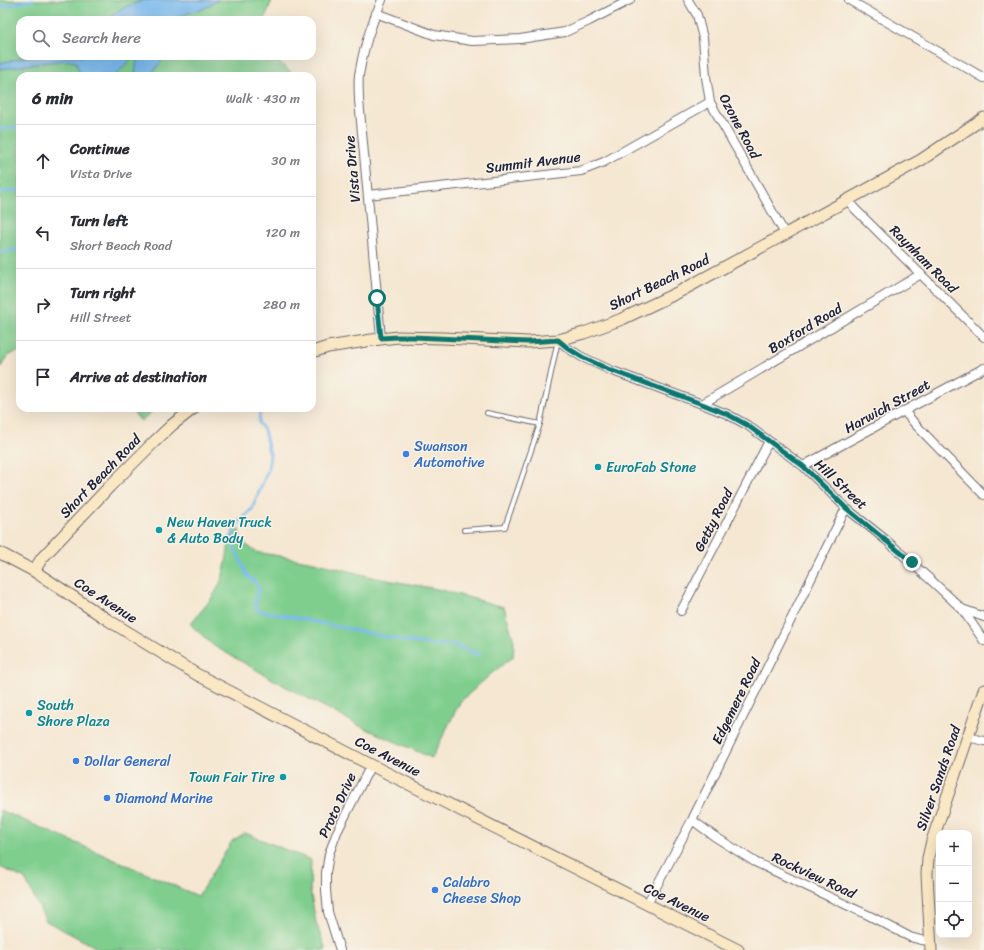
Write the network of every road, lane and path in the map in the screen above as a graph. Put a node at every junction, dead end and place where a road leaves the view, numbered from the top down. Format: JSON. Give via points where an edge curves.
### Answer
{"nodes":[{"id":1,"x":382,"y":0,"type":"edge"},
{"id":2,"x":630,"y":0,"type":"edge"},
{"id":3,"x":688,"y":0,"type":"edge"},
{"id":4,"x":849,"y":0,"type":"edge"},
{"id":5,"x":376,"y":13,"type":"junction"},
{"id":6,"x":984,"y":78,"type":"edge"},
{"id":7,"x":710,"y":102,"type":"junction"},
{"id":8,"x":984,"y":118,"type":"edge"},
{"id":9,"x":368,"y":195,"type":"junction"},
{"id":10,"x":847,"y":199,"type":"junction"},
{"id":11,"x":785,"y":234,"type":"junction"},
{"id":12,"x":921,"y":274,"type":"junction"},
{"id":13,"x":984,"y":337,"type":"edge"},
{"id":14,"x":381,"y":338,"type":"junction"},
{"id":15,"x":558,"y":340,"type":"junction"},
{"id":16,"x":316,"y":351,"type":"edge"},
{"id":17,"x":984,"y":368,"type":"edge"},
{"id":18,"x":702,"y":404,"type":"junction"},
{"id":19,"x":904,"y":411,"type":"junction"},
{"id":20,"x":189,"y":412,"type":"edge"},
{"id":21,"x":487,"y":413,"type":"dead end"},
{"id":22,"x":540,"y":424,"type":"junction"},
{"id":23,"x":769,"y":441,"type":"junction"},
{"id":24,"x":803,"y":466,"type":"junction"},
{"id":25,"x":984,"y":495,"type":"edge"},
{"id":26,"x":846,"y":508,"type":"junction"},
{"id":27,"x":464,"y":530,"type":"dead end"},
{"id":28,"x":0,"y":553,"type":"edge"},
{"id":29,"x":34,"y":572,"type":"junction"},
{"id":30,"x":962,"y":609,"type":"junction"},
{"id":31,"x":681,"y":611,"type":"dead end"},
{"id":32,"x":984,"y":617,"type":"edge"},
{"id":33,"x":984,"y":641,"type":"edge"},
{"id":34,"x":984,"y":690,"type":"edge"},
{"id":35,"x":968,"y":737,"type":"junction"},
{"id":36,"x":984,"y":741,"type":"edge"},
{"id":37,"x":371,"y":765,"type":"junction"},
{"id":38,"x":692,"y":820,"type":"junction"},
{"id":39,"x":646,"y":904,"type":"junction"},
{"id":40,"x":931,"y":946,"type":"edge"},
{"id":41,"x":340,"y":950,"type":"edge"},
{"id":42,"x":738,"y":950,"type":"edge"}],
"edges":[{"from":1,"to":5,"type":"street","name":"Vista Drive"},
{"from":2,"to":5,"type":"street","via":[[565,32],[513,40],[472,42],[434,35]]},
{"from":3,"to":7,"type":"street","name":"Ozone Road","via":[[697,15],[703,38]]},
{"from":4,"to":6,"type":"street"},
{"from":5,"to":9,"type":"street","name":"Vista Drive","via":[[359,76]]},
{"from":7,"to":9,"type":"street","name":"Summit Avenue","via":[[604,162],[581,171]]},
{"from":7,"to":11,"type":"street","name":"Ozone Road"},
{"from":8,"to":10,"type":"main road","name":"Short Beach Road","via":[[921,160]]},
{"from":9,"to":14,"type":"street","name":"Vista Drive"},
{"from":10,"to":11,"type":"main road","name":"Short Beach Road"},
{"from":10,"to":12,"type":"street","name":"Raynham Road"},
{"from":11,"to":15,"type":"main road","name":"Short Beach Road","via":[[677,293],[622,319]]},
{"from":12,"to":13,"type":"street","name":"Raynham Road"},
{"from":12,"to":18,"type":"street","name":"Boxford Road"},
{"from":14,"to":15,"type":"main road","name":"Short Beach Road","via":[[528,342]]},
{"from":14,"to":16,"type":"main road","name":"Short Beach Road"},
{"from":15,"to":18,"type":"street","name":"Hill Street","via":[[582,357],[610,370]]},
{"from":15,"to":22,"type":"lane"},
{"from":17,"to":19,"type":"street","name":"Harwich Street"},
{"from":18,"to":23,"type":"street","name":"Hill Street","via":[[747,425]]},
{"from":19,"to":24,"type":"street","name":"Harwich Street"},
{"from":19,"to":25,"type":"street"},
{"from":20,"to":29,"type":"main road","name":"Short Beach Road","via":[[172,425],[110,486],[42,558]]},
{"from":21,"to":22,"type":"lane"},
{"from":22,"to":27,"type":"lane","via":[[505,527]]},
{"from":23,"to":24,"type":"street","name":"Hill Street"},
{"from":23,"to":31,"type":"street","name":"Getty Road"},
{"from":24,"to":26,"type":"street","name":"Hill Street"},
{"from":26,"to":30,"type":"street","name":"Hill Street","via":[[912,562]]},
{"from":26,"to":38,"type":"street","name":"Edgemere Road"},
{"from":28,"to":29,"type":"main road","name":"Coe Avenue"},
{"from":29,"to":37,"type":"main road","name":"Coe Avenue","via":[[196,674]]},
{"from":30,"to":32,"type":"street","name":"Hill Street"},
{"from":30,"to":33,"type":"street","name":"Hill Street"},
{"from":34,"to":35,"type":"main road","name":"Silver Sands Road"},
{"from":35,"to":36,"type":"street"},
{"from":35,"to":40,"type":"main road","name":"Silver Sands Road","via":[[929,852],[927,874]]},
{"from":37,"to":39,"type":"main road","name":"Coe Avenue"},
{"from":37,"to":41,"type":"street","name":"Proto Drive","via":[[337,832],[329,854],[326,873],[328,912]]},
{"from":38,"to":39,"type":"street","name":"Edgemere Road"},
{"from":38,"to":40,"type":"street","name":"Rockview Road","via":[[755,862]]},
{"from":39,"to":42,"type":"main road","name":"Coe Avenue"}]}
